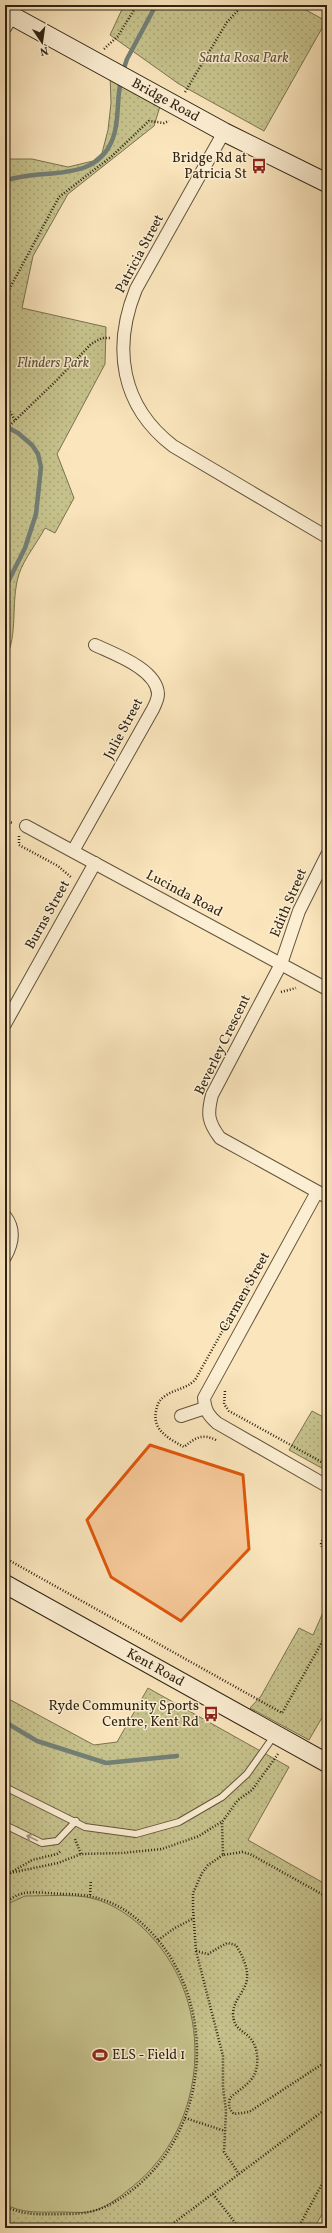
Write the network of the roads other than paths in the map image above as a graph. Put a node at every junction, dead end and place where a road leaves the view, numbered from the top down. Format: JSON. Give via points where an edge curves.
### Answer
{"nodes":[{"id":1,"x":7,"y":19,"type":"edge"},
{"id":2,"x":224,"y":132,"type":"junction"},
{"id":3,"x":327,"y":184,"type":"edge"},
{"id":4,"x":327,"y":537,"type":"edge"},
{"id":5,"x":95,"y":645,"type":"dead end"},
{"id":6,"x":20,"y":828,"type":"road end"},
{"id":7,"x":73,"y":851,"type":"junction"},
{"id":8,"x":327,"y":855,"type":"edge"},
{"id":9,"x":95,"y":863,"type":"junction"},
{"id":10,"x":281,"y":964,"type":"junction"},
{"id":11,"x":327,"y":989,"type":"edge"},
{"id":12,"x":5,"y":1024,"type":"edge"},
{"id":13,"x":322,"y":1194,"type":"edge"},
{"id":14,"x":5,"y":1216,"type":"edge"},
{"id":15,"x":5,"y":1257,"type":"edge"},
{"id":16,"x":205,"y":1408,"type":"junction"},
{"id":17,"x":181,"y":1416,"type":"dead end"},
{"id":18,"x":327,"y":1486,"type":"edge"},
{"id":19,"x":5,"y":1584,"type":"edge"},
{"id":20,"x":282,"y":1738,"type":"junction"},
{"id":21,"x":327,"y":1763,"type":"edge"},
{"id":22,"x":5,"y":1788,"type":"edge"},
{"id":23,"x":76,"y":1822,"type":"junction"},
{"id":24,"x":5,"y":1825,"type":"edge"}],
"edges":[{"from":1,"to":2,"type":"street","name":"Bridge Road","via":[[93,60]]},
{"from":2,"to":3,"type":"street","name":"Bridge Road"},
{"from":2,"to":4,"type":"street","name":"Patricia Street","via":[[136,289],[126,318],[123,337],[125,370],[139,410],[162,437],[187,455]]},
{"from":5,"to":7,"type":"street","name":"Julie Street","via":[[131,662],[151,676],[158,694],[153,709]]},
{"from":6,"to":7,"type":"street","name":"Lucinda Road"},
{"from":7,"to":9,"type":"street","name":"Lucinda Road"},
{"from":8,"to":10,"type":"street","name":"Edith Street","via":[[299,911]]},
{"from":9,"to":10,"type":"street","name":"Lucinda Road"},
{"from":9,"to":12,"type":"street","name":"Burns Street"},
{"from":10,"to":11,"type":"street","name":"Lucinda Road"},
{"from":10,"to":13,"type":"street","name":"Beverley Crescent","via":[[212,1095],[208,1111],[212,1127],[220,1138]]},
{"from":13,"to":16,"type":"street","name":"Carmen Street","via":[[207,1390],[204,1398]]},
{"from":14,"to":15,"type":"street","via":[[12,1230],[11,1246]]},
{"from":16,"to":17,"type":"street"},
{"from":16,"to":18,"type":"street","via":[[217,1423]]},
{"from":19,"to":20,"type":"street","name":"Kent Road"},
{"from":20,"to":21,"type":"street","name":"Kent Road"},
{"from":20,"to":23,"type":"lane","via":[[227,1792],[179,1822],[136,1834],[86,1827]]},
{"from":22,"to":23,"type":"lane"},
{"from":23,"to":24,"type":"lane","one_way":true,"via":[[57,1841],[42,1843]]}]}
